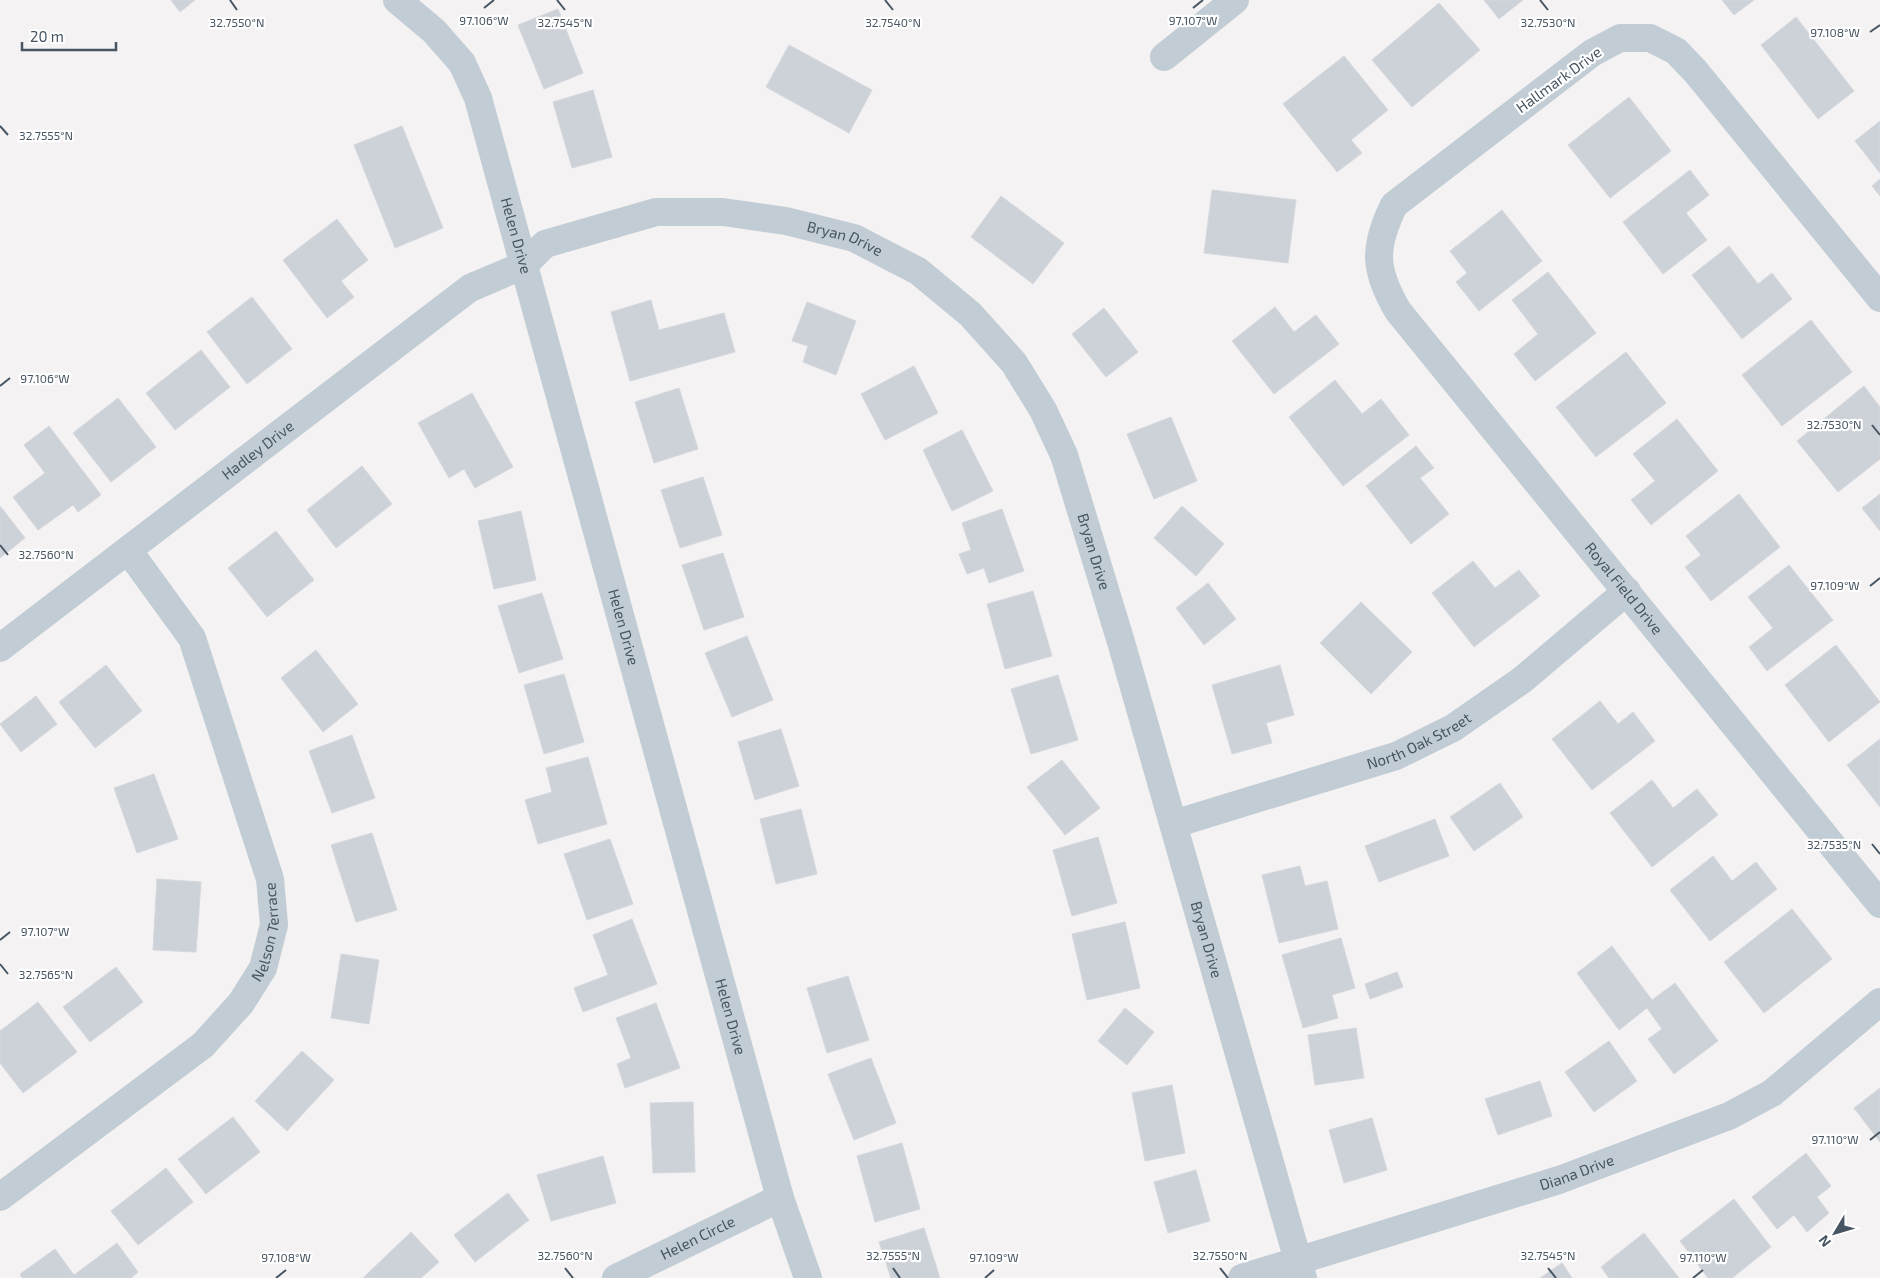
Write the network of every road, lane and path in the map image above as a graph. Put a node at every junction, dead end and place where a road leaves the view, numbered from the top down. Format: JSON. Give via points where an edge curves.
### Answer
{"nodes":[{"id":1,"x":397,"y":0,"type":"edge"},
{"id":2,"x":1234,"y":0,"type":"edge"},
{"id":3,"x":1164,"y":57,"type":"dead end"},
{"id":4,"x":524,"y":265,"type":"junction"},
{"id":5,"x":1380,"y":268,"type":"joint"},
{"id":6,"x":1880,"y":298,"type":"edge"},
{"id":7,"x":128,"y":550,"type":"junction"},
{"id":8,"x":1627,"y":591,"type":"junction"},
{"id":9,"x":0,"y":648,"type":"edge"},
{"id":10,"x":1174,"y":824,"type":"junction"},
{"id":11,"x":1880,"y":904,"type":"edge"},
{"id":12,"x":1880,"y":1002,"type":"edge"},
{"id":13,"x":0,"y":1197,"type":"edge"},
{"id":14,"x":780,"y":1198,"type":"junction"},
{"id":15,"x":1301,"y":1270,"type":"edge"},
{"id":16,"x":616,"y":1278,"type":"edge"},
{"id":17,"x":808,"y":1278,"type":"edge"},
{"id":18,"x":1242,"y":1278,"type":"edge"}],
"edges":[{"from":1,"to":4,"type":"street","name":"Helen Drive","via":[[434,31],[462,63],[478,98]]},
{"from":2,"to":3,"type":"street"},
{"from":4,"to":7,"type":"street","name":"Hadley Drive","via":[[470,288]]},
{"from":4,"to":10,"type":"street","name":"Bryan Drive","via":[[545,244],[656,212],[723,212],[786,220],[854,238],[918,271],[970,314],[1014,363],[1064,455]]},
{"from":4,"to":14,"type":"street","name":"Helen Drive"},
{"from":5,"to":6,"type":"street","name":"Hallmark Drive","via":[[1379,248],[1384,225],[1394,205],[1592,53],[1620,38],[1650,38],[1676,51],[1696,72]]},
{"from":5,"to":8,"type":"street","name":"Royal Field Drive","via":[[1385,288],[1398,311]]},
{"from":7,"to":9,"type":"street","name":"Hadley Drive"},
{"from":7,"to":13,"type":"street","name":"Nelson Terrace","via":[[192,638],[270,879],[274,925],[263,968],[241,1003],[203,1045]]},
{"from":8,"to":10,"type":"street","name":"North Oak Street","via":[[1522,680],[1453,728],[1396,756]]},
{"from":8,"to":11,"type":"street","name":"Royal Field Drive"},
{"from":10,"to":15,"type":"street","name":"Bryan Drive"},
{"from":12,"to":15,"type":"street","name":"Diana Drive","via":[[1772,1093],[1729,1116],[1559,1180]]},
{"from":14,"to":16,"type":"street","name":"Helen Circle"},
{"from":14,"to":17,"type":"street","name":"Helen Drive"},
{"from":15,"to":18,"type":"street","name":"Diana Drive"}]}
